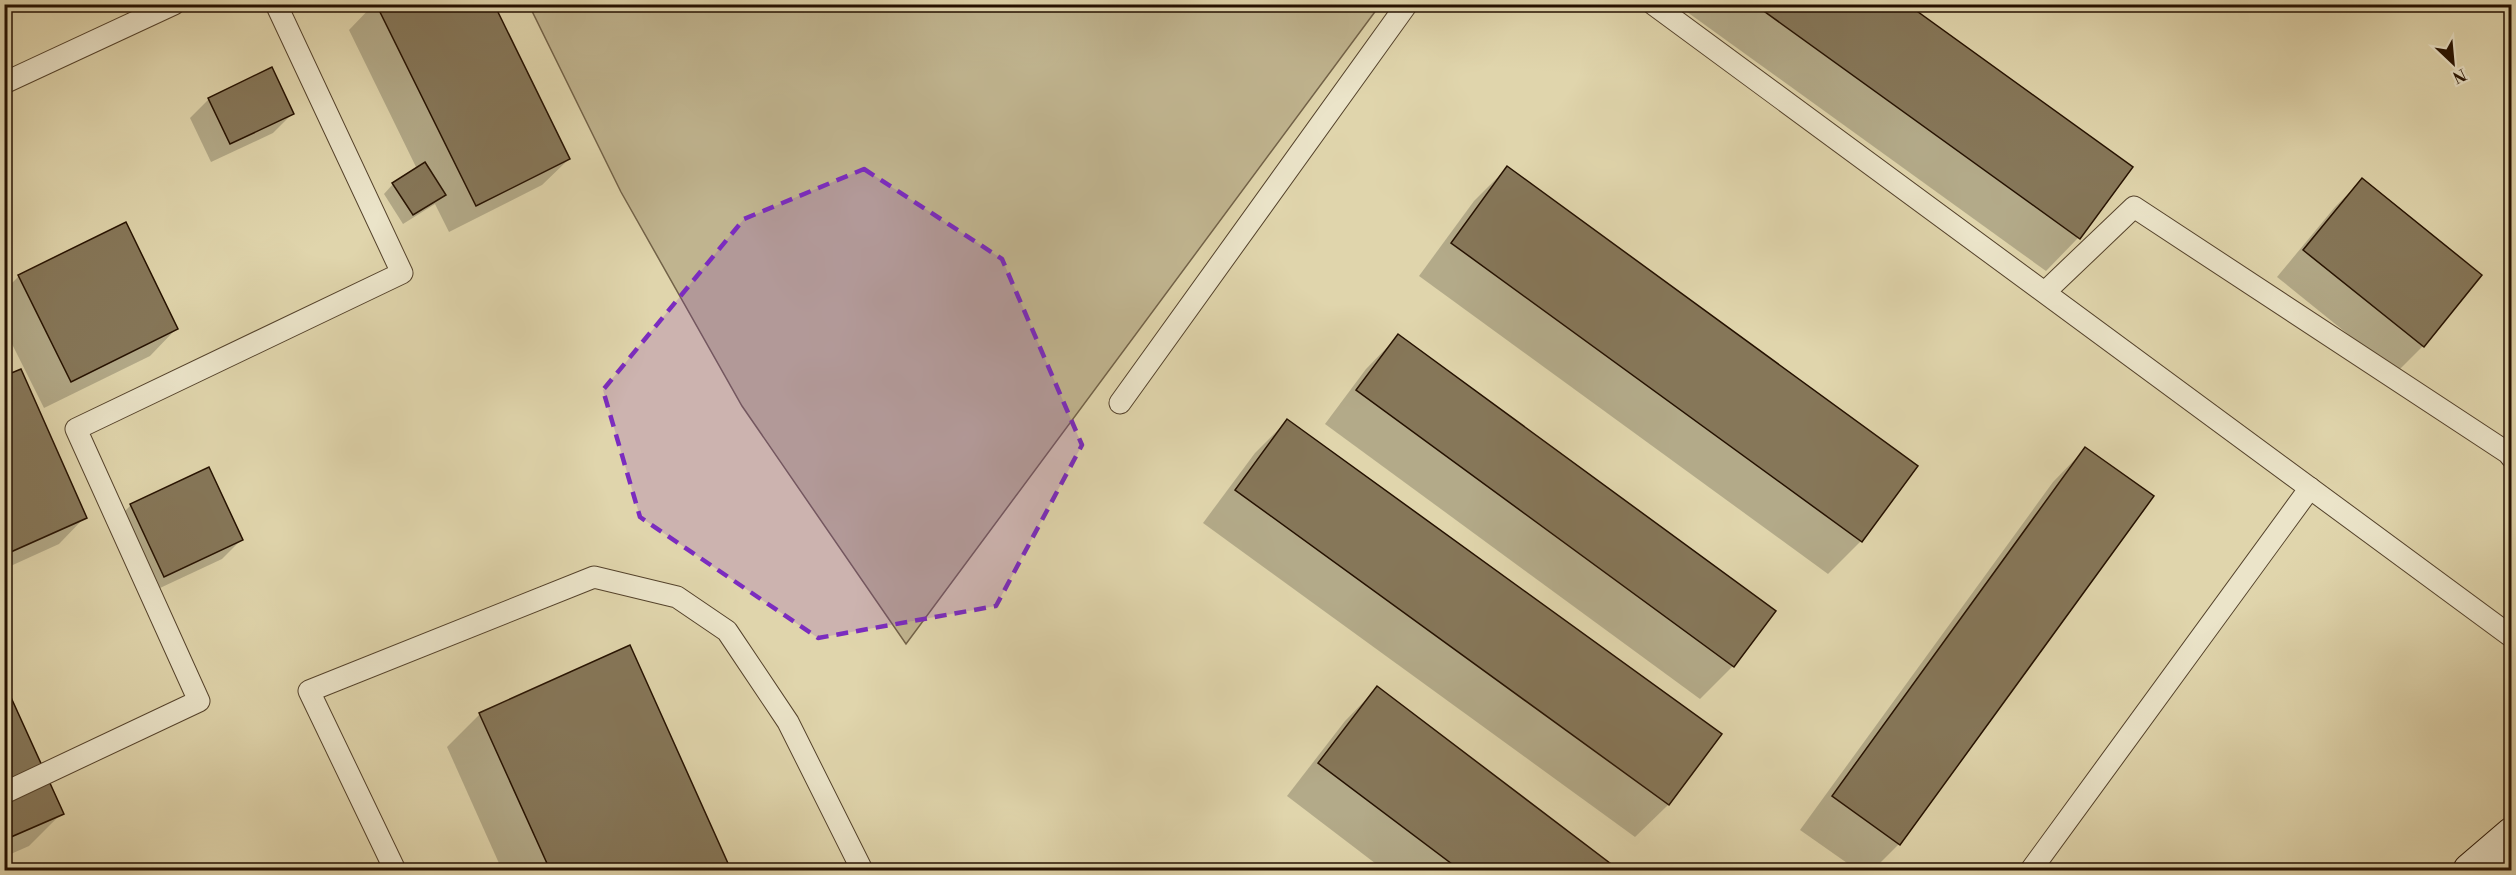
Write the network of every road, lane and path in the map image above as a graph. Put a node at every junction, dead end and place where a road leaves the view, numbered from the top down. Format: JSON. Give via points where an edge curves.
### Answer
{"nodes":[{"id":1,"x":174,"y":4,"type":"edge"},
{"id":2,"x":276,"y":4,"type":"edge"},
{"id":3,"x":1407,"y":4,"type":"edge"},
{"id":4,"x":1653,"y":4,"type":"edge"},
{"id":5,"x":4,"y":83,"type":"edge"},
{"id":6,"x":2045,"y":292,"type":"junction"},
{"id":7,"x":1120,"y":403,"type":"dead end"},
{"id":8,"x":2511,"y":458,"type":"edge"},
{"id":9,"x":2310,"y":488,"type":"junction"},
{"id":10,"x":2511,"y":637,"type":"edge"},
{"id":11,"x":4,"y":793,"type":"edge"},
{"id":12,"x":2511,"y":834,"type":"edge"},
{"id":13,"x":395,"y":870,"type":"edge"},
{"id":14,"x":862,"y":870,"type":"edge"},
{"id":15,"x":2031,"y":870,"type":"edge"},
{"id":16,"x":2470,"y":870,"type":"edge"}],
"edges":[{"from":1,"to":5,"type":"lane"},
{"from":2,"to":11,"type":"lane","via":[[402,273],[76,429],[199,701]]},
{"from":3,"to":7,"type":"lane"},
{"from":4,"to":6,"type":"lane"},
{"from":6,"to":8,"type":"lane","via":[[2134,207]]},
{"from":6,"to":9,"type":"lane"},
{"from":9,"to":10,"type":"lane"},
{"from":9,"to":15,"type":"lane"},
{"from":12,"to":16,"type":"street"},
{"from":13,"to":14,"type":"lane","via":[[309,691],[594,577],[677,597],[727,632],[788,722]]}]}
